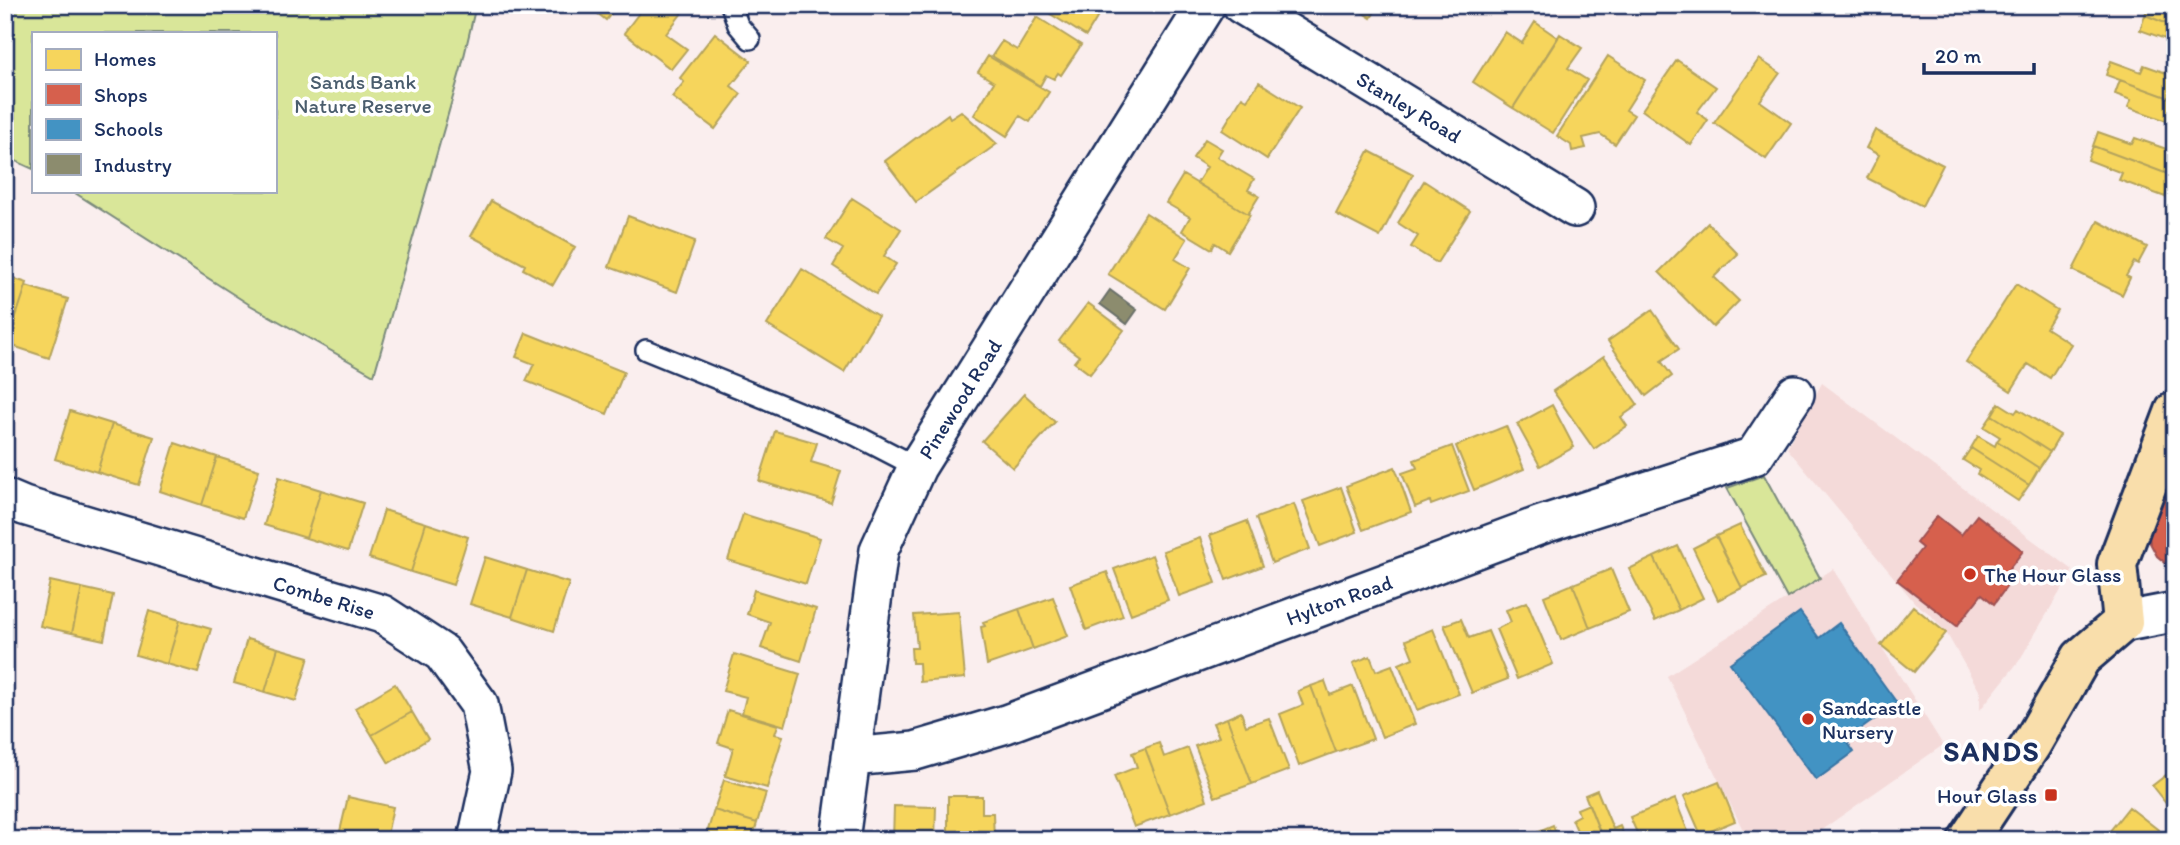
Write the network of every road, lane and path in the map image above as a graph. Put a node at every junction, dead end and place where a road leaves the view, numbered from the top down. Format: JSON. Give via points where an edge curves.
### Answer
{"nodes":[{"id":1,"x":731,"y":5,"type":"edge"},
{"id":2,"x":1206,"y":5,"type":"edge"},
{"id":3,"x":1242,"y":5,"type":"edge"},
{"id":4,"x":750,"y":39,"type":"dead end"},
{"id":5,"x":1575,"y":208,"type":"dead end"},
{"id":6,"x":646,"y":350,"type":"dead end"},
{"id":7,"x":1795,"y":394,"type":"dead end"},
{"id":8,"x":2175,"y":411,"type":"edge"},
{"id":9,"x":917,"y":467,"type":"junction"},
{"id":10,"x":5,"y":498,"type":"edge"},
{"id":11,"x":2175,"y":612,"type":"edge"},
{"id":12,"x":2123,"y":622,"type":"junction"},
{"id":13,"x":851,"y":757,"type":"junction"},
{"id":14,"x":477,"y":840,"type":"edge"},
{"id":15,"x":840,"y":840,"type":"edge"},
{"id":16,"x":1968,"y":840,"type":"edge"}],
"edges":[{"from":1,"to":4,"type":"lane","via":[[738,25]]},
{"from":2,"to":9,"type":"street","name":"Pinewood Road"},
{"from":3,"to":5,"type":"street","name":"Stanley Road"},
{"from":6,"to":9,"type":"lane","via":[[857,436]]},
{"from":7,"to":13,"type":"street","name":"Hylton Road","via":[[1754,456],[1541,524],[1006,724],[915,751]]},
{"from":8,"to":12,"type":"highway","via":[[2117,564]]},
{"from":9,"to":13,"type":"street","name":"Pinewood Road","via":[[879,550]]},
{"from":10,"to":14,"type":"street","name":"Combe Rise","via":[[382,614],[442,653],[479,704],[492,771]]},
{"from":11,"to":12,"type":"street"},
{"from":12,"to":16,"type":"highway","via":[[2081,658],[2031,746]]},
{"from":13,"to":15,"type":"street","name":"Pinewood Road"}]}
